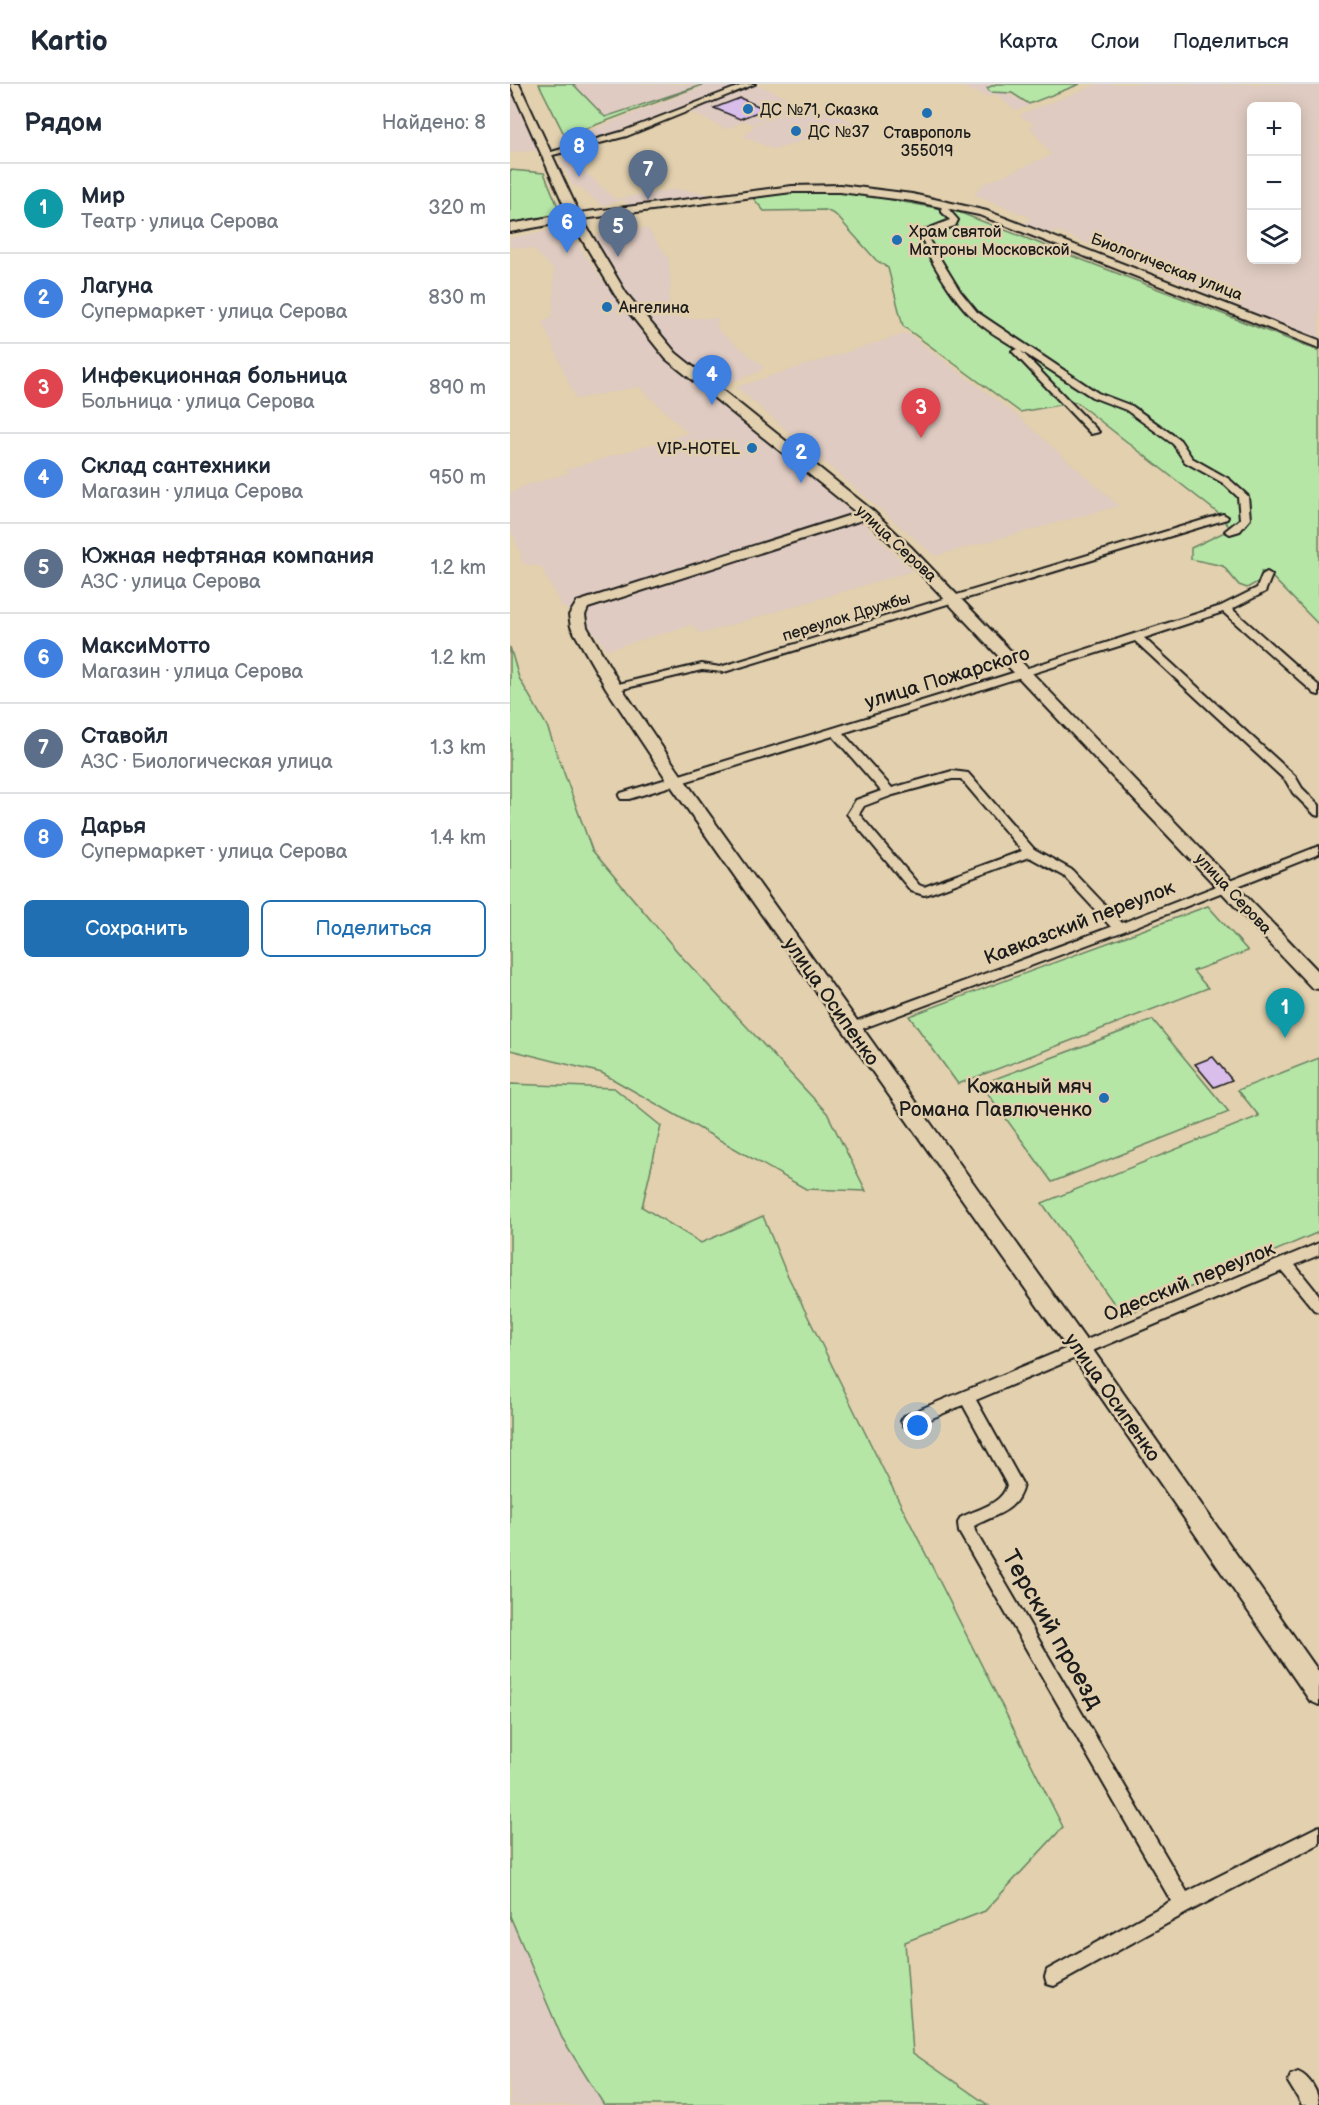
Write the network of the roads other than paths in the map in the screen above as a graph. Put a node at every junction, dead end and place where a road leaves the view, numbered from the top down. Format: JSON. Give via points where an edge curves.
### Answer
{"nodes":[{"id":1,"x":514,"y":84,"type":"edge"},
{"id":2,"x":751,"y":84,"type":"edge"},
{"id":3,"x":545,"y":155,"type":"junction"},
{"id":4,"x":944,"y":204,"type":"junction"},
{"id":5,"x":575,"y":217,"type":"junction"},
{"id":6,"x":510,"y":228,"type":"edge"},
{"id":7,"x":998,"y":332,"type":"junction"},
{"id":8,"x":1319,"y":344,"type":"edge"},
{"id":9,"x":1094,"y":432,"type":"dead end"},
{"id":10,"x":868,"y":514,"type":"junction"},
{"id":11,"x":1222,"y":516,"type":"dead end"},
{"id":12,"x":1230,"y":531,"type":"dead end"},
{"id":13,"x":1267,"y":575,"type":"dead end"},
{"id":14,"x":955,"y":599,"type":"junction"},
{"id":15,"x":1225,"y":608,"type":"junction"},
{"id":16,"x":1136,"y":636,"type":"junction"},
{"id":17,"x":1025,"y":672,"type":"junction"},
{"id":18,"x":614,"y":688,"type":"junction"},
{"id":19,"x":1319,"y":692,"type":"edge"},
{"id":20,"x":835,"y":731,"type":"junction"},
{"id":21,"x":675,"y":779,"type":"junction"},
{"id":22,"x":889,"y":792,"type":"junction"},
{"id":23,"x":626,"y":795,"type":"dead end"},
{"id":24,"x":1319,"y":812,"type":"edge"},
{"id":25,"x":1319,"y":850,"type":"edge"},
{"id":26,"x":1029,"y":852,"type":"junction"},
{"id":27,"x":1228,"y":886,"type":"junction"},
{"id":28,"x":1120,"y":928,"type":"junction"},
{"id":29,"x":1319,"y":983,"type":"edge"},
{"id":30,"x":851,"y":1028,"type":"junction"},
{"id":31,"x":1319,"y":1249,"type":"edge"},
{"id":32,"x":1286,"y":1264,"type":"junction"},
{"id":33,"x":1319,"y":1306,"type":"edge"},
{"id":34,"x":1080,"y":1349,"type":"junction"},
{"id":35,"x":966,"y":1397,"type":"junction"},
{"id":36,"x":909,"y":1420,"type":"dead end"},
{"id":37,"x":1319,"y":1693,"type":"edge"},
{"id":38,"x":1319,"y":1835,"type":"edge"},
{"id":39,"x":1184,"y":1904,"type":"junction"},
{"id":40,"x":1054,"y":1977,"type":"dead end"},
{"id":41,"x":1298,"y":2082,"type":"dead end"},
{"id":42,"x":1313,"y":2105,"type":"edge"}],
"edges":[{"from":1,"to":3,"type":"street","name":"улица Серова"},
{"from":2,"to":3,"type":"street","via":[[617,135]]},
{"from":3,"to":5,"type":"street","name":"улица Серова"},
{"from":4,"to":5,"type":"street","name":"Биологическая улица","via":[[813,187]]},
{"from":4,"to":7,"type":"street","via":[[954,220],[925,233],[926,242],[956,292],[974,314]]},
{"from":4,"to":8,"type":"street","name":"Биологическая улица","via":[[1000,219]]},
{"from":5,"to":6,"type":"street","name":"Биологическая улица"},
{"from":5,"to":10,"type":"street","name":"улица Серова","via":[[611,283],[671,356]]},
{"from":7,"to":9,"type":"street"},
{"from":7,"to":12,"type":"street","via":[[1095,395],[1129,408],[1177,442],[1188,460],[1226,481],[1243,496],[1245,508],[1245,519]]},
{"from":10,"to":14,"type":"street","name":"улица Серова"},
{"from":10,"to":18,"type":"street","name":"улица Осипенко","via":[[582,605],[577,615],[579,627]]},
{"from":11,"to":14,"type":"street","name":"переулок Дружбы"},
{"from":13,"to":15,"type":"street","name":"улица Пожарского","via":[[1261,590]]},
{"from":14,"to":17,"type":"street","name":"улица Серова"},
{"from":14,"to":18,"type":"street","name":"переулок Дружбы","via":[[720,670],[702,667]]},
{"from":15,"to":16,"type":"street","name":"улица Пожарского"},
{"from":15,"to":19,"type":"street"},
{"from":16,"to":17,"type":"street","name":"улица Пожарского"},
{"from":16,"to":24,"type":"street","via":[[1291,779]]},
{"from":17,"to":20,"type":"street","name":"улица Пожарского"},
{"from":17,"to":27,"type":"street","name":"улица Серова"},
{"from":18,"to":21,"type":"street","name":"улица Осипенко"},
{"from":20,"to":21,"type":"street","name":"улица Пожарского"},
{"from":20,"to":22,"type":"street"},
{"from":21,"to":23,"type":"street","name":"улица Пожарского"},
{"from":21,"to":30,"type":"street","name":"улица Осипенко"},
{"from":22,"to":26,"type":"street","via":[[952,775],[964,776]]},
{"from":22,"to":26,"type":"street","via":[[860,803],[853,814],[915,888],[924,891]]},
{"from":25,"to":27,"type":"street","name":"Кавказский переулок"},
{"from":26,"to":28,"type":"street","via":[[1068,873]]},
{"from":27,"to":28,"type":"street","name":"Кавказский переулок"},
{"from":27,"to":29,"type":"street","name":"улица Серова"},
{"from":28,"to":30,"type":"street","name":"Кавказский переулок"},
{"from":30,"to":34,"type":"street","name":"улица Осипенко"},
{"from":31,"to":32,"type":"street","name":"Одесский переулок"},
{"from":32,"to":33,"type":"street"},
{"from":32,"to":34,"type":"street","name":"Одесский переулок"},
{"from":34,"to":35,"type":"street","name":"Одесский переулок"},
{"from":34,"to":37,"type":"street","name":"улица Осипенко"},
{"from":35,"to":36,"type":"street","name":"Одесский переулок"},
{"from":35,"to":39,"type":"street","name":"Терский проезд","via":[[1015,1485],[1014,1496],[1006,1504],[966,1523],[967,1532]]},
{"from":38,"to":39,"type":"street"},
{"from":39,"to":40,"type":"street"},
{"from":41,"to":42,"type":"street"}]}
